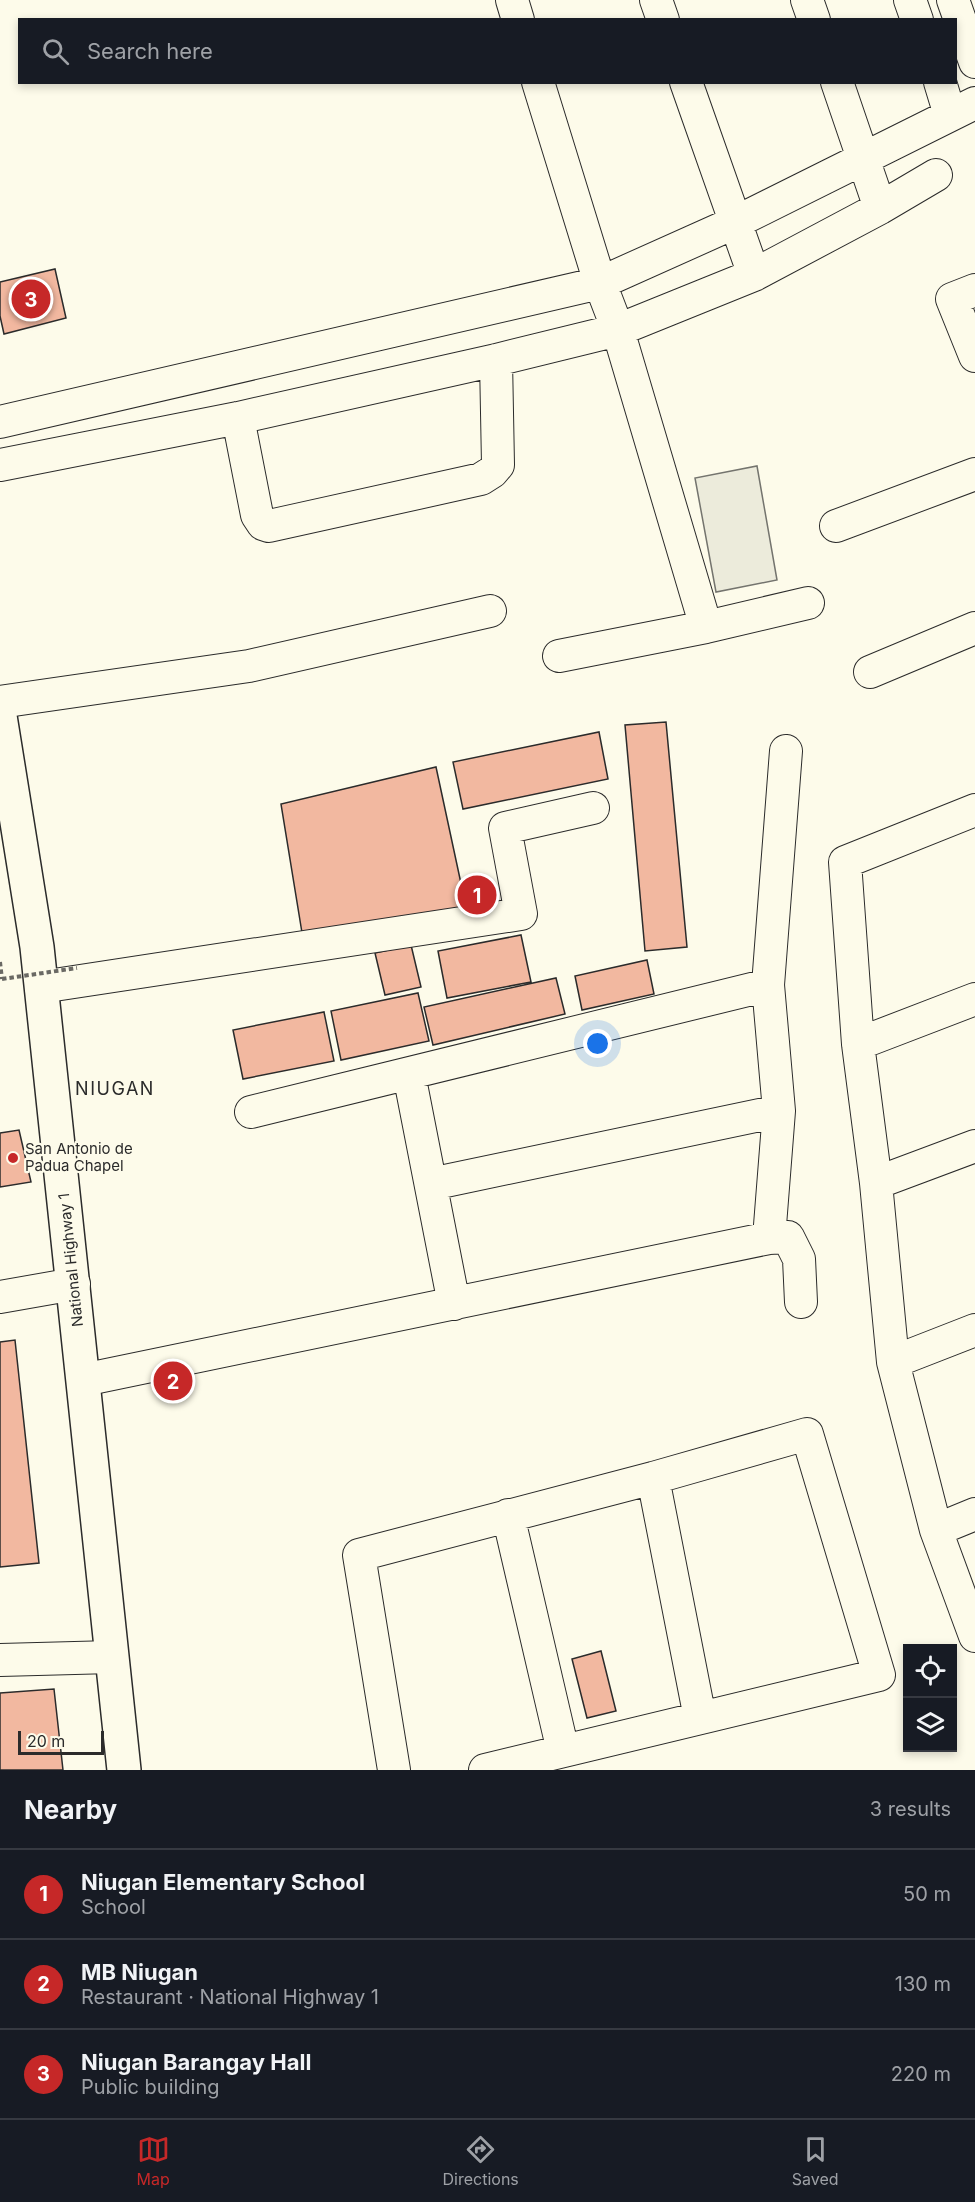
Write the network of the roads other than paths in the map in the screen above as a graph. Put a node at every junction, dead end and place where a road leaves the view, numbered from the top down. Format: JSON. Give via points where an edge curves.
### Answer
{"nodes":[{"id":1,"x":512,"y":0,"type":"edge"},
{"id":2,"x":656,"y":0,"type":"edge"},
{"id":3,"x":807,"y":0,"type":"edge"},
{"id":4,"x":910,"y":0,"type":"edge"},
{"id":5,"x":954,"y":0,"type":"edge"},
{"id":6,"x":517,"y":18,"type":"edge"},
{"id":7,"x":662,"y":18,"type":"edge"},
{"id":8,"x":813,"y":18,"type":"edge"},
{"id":9,"x":916,"y":18,"type":"edge"},
{"id":10,"x":975,"y":62,"type":"edge"},
{"id":11,"x":539,"y":84,"type":"edge"},
{"id":12,"x":687,"y":84,"type":"edge"},
{"id":13,"x":838,"y":84,"type":"edge"},
{"id":14,"x":942,"y":84,"type":"edge"},
{"id":15,"x":963,"y":109,"type":"edge"},
{"id":16,"x":864,"y":158,"type":"junction"},
{"id":17,"x":936,"y":175,"type":"dead end"},
{"id":18,"x":880,"y":208,"type":"junction"},
{"id":19,"x":736,"y":222,"type":"junction"},
{"id":20,"x":754,"y":275,"type":"junction"},
{"id":21,"x":600,"y":283,"type":"junction"},
{"id":22,"x":975,"y":290,"type":"edge"},
{"id":23,"x":618,"y":330,"type":"junction"},
{"id":24,"x":975,"y":356,"type":"edge"},
{"id":25,"x":496,"y":360,"type":"junction"},
{"id":26,"x":238,"y":418,"type":"junction"},
{"id":27,"x":0,"y":422,"type":"edge"},
{"id":28,"x":0,"y":465,"type":"edge"},
{"id":29,"x":975,"y":474,"type":"edge"},
{"id":30,"x":836,"y":526,"type":"dead end"},
{"id":31,"x":808,"y":603,"type":"dead end"},
{"id":32,"x":490,"y":611,"type":"dead end"},
{"id":33,"x":706,"y":627,"type":"junction"},
{"id":34,"x":975,"y":628,"type":"edge"},
{"id":35,"x":559,"y":656,"type":"dead end"},
{"id":36,"x":870,"y":672,"type":"dead end"},
{"id":37,"x":0,"y":702,"type":"edge"},
{"id":38,"x":0,"y":716,"type":"edge"},
{"id":39,"x":786,"y":751,"type":"dead end"},
{"id":40,"x":593,"y":808,"type":"dead end"},
{"id":41,"x":975,"y":810,"type":"edge"},
{"id":42,"x":768,"y":985,"type":"junction"},
{"id":43,"x":41,"y":987,"type":"junction"},
{"id":44,"x":975,"y":999,"type":"edge"},
{"id":45,"x":858,"y":1044,"type":"junction"},
{"id":46,"x":409,"y":1074,"type":"junction"},
{"id":47,"x":779,"y":1111,"type":"junction"},
{"id":48,"x":251,"y":1112,"type":"dead end"},
{"id":49,"x":975,"y":1146,"type":"edge"},
{"id":50,"x":876,"y":1183,"type":"junction"},
{"id":51,"x":431,"y":1184,"type":"junction"},
{"id":52,"x":769,"y":1238,"type":"junction"},
{"id":53,"x":74,"y":1284,"type":"junction"},
{"id":54,"x":0,"y":1298,"type":"edge"},
{"id":55,"x":801,"y":1302,"type":"dead end"},
{"id":56,"x":454,"y":1304,"type":"junction"},
{"id":57,"x":975,"y":1330,"type":"edge"},
{"id":58,"x":893,"y":1362,"type":"junction"},
{"id":59,"x":83,"y":1380,"type":"junction"},
{"id":60,"x":653,"y":1478,"type":"junction"},
{"id":61,"x":975,"y":1514,"type":"edge"},
{"id":62,"x":508,"y":1515,"type":"junction"},
{"id":63,"x":936,"y":1530,"type":"junction"},
{"id":64,"x":975,"y":1636,"type":"edge"},
{"id":65,"x":112,"y":1657,"type":"junction"},
{"id":66,"x":0,"y":1660,"type":"edge"},
{"id":67,"x":700,"y":1718,"type":"junction"},
{"id":68,"x":563,"y":1751,"type":"junction"},
{"id":69,"x":124,"y":1770,"type":"edge"},
{"id":70,"x":394,"y":1770,"type":"edge"},
{"id":71,"x":485,"y":1770,"type":"edge"}],
"edges":[{"from":1,"to":6,"type":"street"},
{"from":2,"to":7,"type":"street"},
{"from":3,"to":8,"type":"street"},
{"from":4,"to":9,"type":"street"},
{"from":5,"to":10,"type":"street"},
{"from":11,"to":21,"type":"street"},
{"from":12,"to":19,"type":"street"},
{"from":13,"to":16,"type":"street"},
{"from":14,"to":15,"type":"street"},
{"from":15,"to":16,"type":"street"},
{"from":16,"to":18,"type":"street"},
{"from":16,"to":19,"type":"street"},
{"from":17,"to":18,"type":"street"},
{"from":18,"to":20,"type":"street"},
{"from":19,"to":20,"type":"street"},
{"from":19,"to":21,"type":"street"},
{"from":20,"to":23,"type":"street"},
{"from":21,"to":23,"type":"street"},
{"from":21,"to":27,"type":"street"},
{"from":22,"to":24,"type":"street","via":[[952,299]]},
{"from":23,"to":25,"type":"street"},
{"from":23,"to":33,"type":"street"},
{"from":25,"to":26,"type":"street"},
{"from":25,"to":26,"type":"street","via":[[498,465],[481,479],[470,482],[270,526],[257,515]]},
{"from":26,"to":28,"type":"street"},
{"from":29,"to":30,"type":"street"},
{"from":31,"to":33,"type":"street"},
{"from":32,"to":37,"type":"street","via":[[249,666]]},
{"from":33,"to":35,"type":"street"},
{"from":34,"to":36,"type":"street"},
{"from":38,"to":43,"type":"highway","name":"National Highway 1"},
{"from":39,"to":42,"type":"street"},
{"from":40,"to":43,"type":"street","via":[[505,828],[521,914]]},
{"from":41,"to":45,"type":"street","via":[[845,862]]},
{"from":42,"to":46,"type":"street"},
{"from":42,"to":47,"type":"street"},
{"from":43,"to":53,"type":"highway","name":"National Highway 1"},
{"from":44,"to":45,"type":"street"},
{"from":45,"to":50,"type":"street"},
{"from":46,"to":48,"type":"street"},
{"from":46,"to":51,"type":"street"},
{"from":47,"to":51,"type":"street"},
{"from":47,"to":52,"type":"street"},
{"from":49,"to":50,"type":"street"},
{"from":50,"to":58,"type":"street"},
{"from":51,"to":56,"type":"street"},
{"from":52,"to":55,"type":"street","via":[[788,1237],[799,1259]]},
{"from":52,"to":56,"type":"street"},
{"from":53,"to":54,"type":"street"},
{"from":53,"to":59,"type":"highway","name":"National Highway 1"},
{"from":56,"to":59,"type":"street"},
{"from":57,"to":58,"type":"street"},
{"from":58,"to":63,"type":"street"},
{"from":59,"to":65,"type":"highway","name":"National Highway 1"},
{"from":60,"to":62,"type":"street"},
{"from":60,"to":67,"type":"street"},
{"from":60,"to":67,"type":"street","via":[[807,1434],[879,1675]]},
{"from":61,"to":63,"type":"street"},
{"from":62,"to":68,"type":"street"},
{"from":62,"to":70,"type":"street","via":[[359,1556]]},
{"from":63,"to":64,"type":"street"},
{"from":65,"to":66,"type":"street"},
{"from":65,"to":69,"type":"highway","name":"National Highway 1"},
{"from":67,"to":68,"type":"street"},
{"from":68,"to":71,"type":"street"}]}
